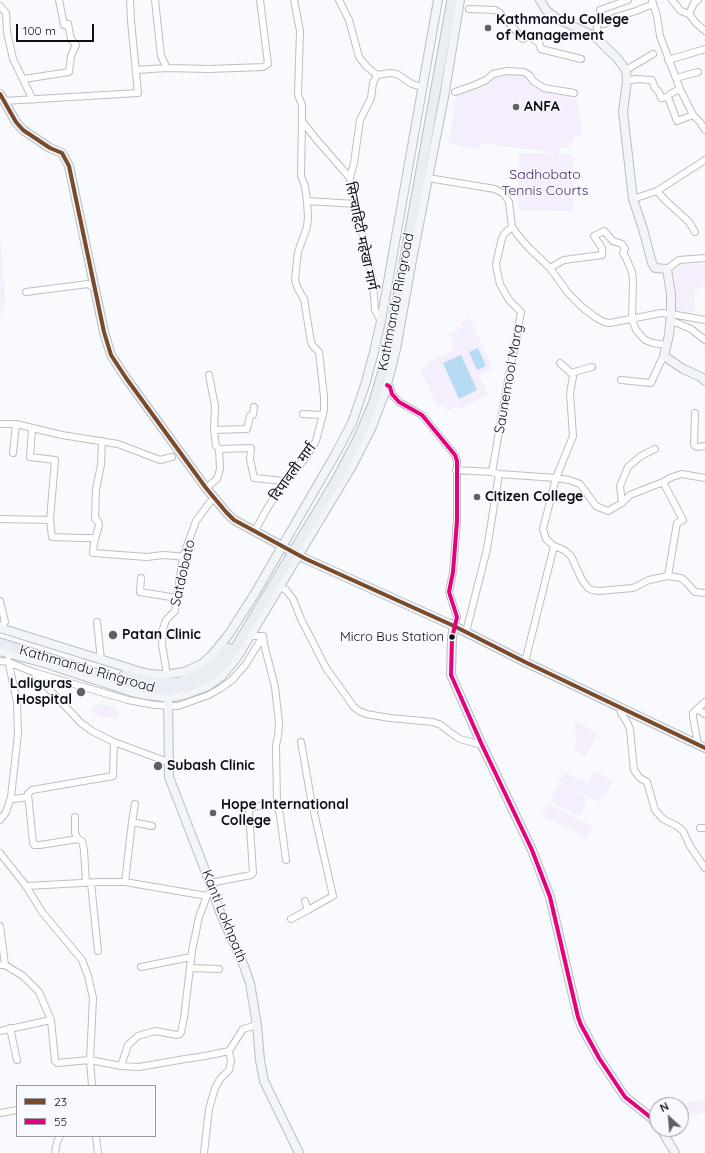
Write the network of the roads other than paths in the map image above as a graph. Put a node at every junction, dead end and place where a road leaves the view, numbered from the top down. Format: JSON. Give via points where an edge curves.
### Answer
{"nodes":[{"id":1,"x":59,"y":0,"type":"edge"},
{"id":2,"x":130,"y":0,"type":"edge"},
{"id":3,"x":155,"y":0,"type":"edge"},
{"id":4,"x":260,"y":0,"type":"edge"},
{"id":5,"x":294,"y":0,"type":"edge"},
{"id":6,"x":339,"y":0,"type":"edge"},
{"id":7,"x":438,"y":0,"type":"edge"},
{"id":8,"x":446,"y":0,"type":"edge"},
{"id":9,"x":452,"y":0,"type":"edge"},
{"id":10,"x":460,"y":0,"type":"edge"},
{"id":11,"x":540,"y":0,"type":"edge"},
{"id":12,"x":628,"y":0,"type":"edge"},
{"id":13,"x":672,"y":0,"type":"edge"},
{"id":14,"x":698,"y":0,"type":"edge"},
{"id":15,"x":653,"y":2,"type":"edge"},
{"id":16,"x":0,"y":6,"type":"edge"},
{"id":17,"x":469,"y":9,"type":"dead end"},
{"id":18,"x":600,"y":10,"type":"dead end"},
{"id":19,"x":446,"y":12,"type":"junction"},
{"id":20,"x":689,"y":14,"type":"junction"},
{"id":21,"x":705,"y":31,"type":"edge"},
{"id":22,"x":598,"y":40,"type":"junction"},
{"id":23,"x":705,"y":49,"type":"edge"},
{"id":24,"x":653,"y":54,"type":"dead end"},
{"id":25,"x":581,"y":59,"type":"dead end"},
{"id":26,"x":668,"y":60,"type":"junction"},
{"id":27,"x":167,"y":68,"type":"junction"},
{"id":28,"x":136,"y":70,"type":"junction"},
{"id":29,"x":626,"y":70,"type":"junction"},
{"id":30,"x":698,"y":72,"type":"dead end"},
{"id":31,"x":377,"y":75,"type":"junction"},
{"id":32,"x":676,"y":78,"type":"junction"},
{"id":33,"x":24,"y":79,"type":"junction"},
{"id":34,"x":627,"y":81,"type":"junction"},
{"id":35,"x":422,"y":87,"type":"junction"},
{"id":36,"x":680,"y":89,"type":"junction"},
{"id":37,"x":455,"y":92,"type":"dead end"},
{"id":38,"x":574,"y":93,"type":"dead end"},
{"id":39,"x":0,"y":94,"type":"edge"},
{"id":40,"x":670,"y":94,"type":"dead end"},
{"id":41,"x":33,"y":100,"type":"junction"},
{"id":42,"x":4,"y":102,"type":"junction"},
{"id":43,"x":693,"y":115,"type":"junction"},
{"id":44,"x":302,"y":121,"type":"junction"},
{"id":45,"x":705,"y":130,"type":"edge"},
{"id":46,"x":705,"y":160,"type":"edge"},
{"id":47,"x":350,"y":178,"type":"junction"},
{"id":48,"x":428,"y":178,"type":"junction"},
{"id":49,"x":657,"y":191,"type":"junction"},
{"id":50,"x":633,"y":199,"type":"junction"},
{"id":51,"x":307,"y":201,"type":"junction"},
{"id":52,"x":356,"y":204,"type":"junction"},
{"id":53,"x":512,"y":227,"type":"junction"},
{"id":54,"x":695,"y":232,"type":"dead end"},
{"id":55,"x":705,"y":258,"type":"edge"},
{"id":56,"x":550,"y":268,"type":"junction"},
{"id":57,"x":667,"y":269,"type":"junction"},
{"id":58,"x":94,"y":288,"type":"junction"},
{"id":59,"x":26,"y":292,"type":"dead end"},
{"id":60,"x":670,"y":317,"type":"junction"},
{"id":61,"x":632,"y":319,"type":"junction"},
{"id":62,"x":705,"y":320,"type":"edge"},
{"id":63,"x":380,"y":321,"type":"junction"},
{"id":64,"x":705,"y":340,"type":"edge"},
{"id":65,"x":666,"y":345,"type":"junction"},
{"id":66,"x":664,"y":356,"type":"junction"},
{"id":67,"x":560,"y":363,"type":"dead end"},
{"id":68,"x":592,"y":367,"type":"dead end"},
{"id":69,"x":571,"y":373,"type":"junction"},
{"id":70,"x":209,"y":375,"type":"dead end"},
{"id":71,"x":621,"y":380,"type":"dead end"},
{"id":72,"x":705,"y":381,"type":"edge"},
{"id":73,"x":387,"y":385,"type":"junction"},
{"id":74,"x":254,"y":407,"type":"dead end"},
{"id":75,"x":695,"y":413,"type":"dead end"},
{"id":76,"x":303,"y":414,"type":"dead end"},
{"id":77,"x":323,"y":414,"type":"junction"},
{"id":78,"x":0,"y":424,"type":"edge"},
{"id":79,"x":16,"y":424,"type":"junction"},
{"id":80,"x":32,"y":429,"type":"junction"},
{"id":81,"x":214,"y":430,"type":"junction"},
{"id":82,"x":102,"y":440,"type":"junction"},
{"id":83,"x":705,"y":446,"type":"edge"},
{"id":84,"x":219,"y":449,"type":"junction"},
{"id":85,"x":655,"y":449,"type":"dead end"},
{"id":86,"x":13,"y":453,"type":"dead end"},
{"id":87,"x":172,"y":457,"type":"dead end"},
{"id":88,"x":456,"y":470,"type":"junction"},
{"id":89,"x":492,"y":472,"type":"junction"},
{"id":90,"x":499,"y":474,"type":"junction"},
{"id":91,"x":556,"y":478,"type":"junction"},
{"id":92,"x":705,"y":478,"type":"edge"},
{"id":93,"x":284,"y":481,"type":"junction"},
{"id":94,"x":663,"y":482,"type":"junction"},
{"id":95,"x":206,"y":488,"type":"junction"},
{"id":96,"x":215,"y":498,"type":"junction"},
{"id":97,"x":622,"y":503,"type":"junction"},
{"id":98,"x":0,"y":519,"type":"edge"},
{"id":99,"x":50,"y":520,"type":"junction"},
{"id":100,"x":255,"y":531,"type":"junction"},
{"id":101,"x":95,"y":538,"type":"junction"},
{"id":102,"x":554,"y":546,"type":"junction"},
{"id":103,"x":291,"y":551,"type":"junction"},
{"id":104,"x":183,"y":557,"type":"junction"},
{"id":105,"x":668,"y":576,"type":"junction"},
{"id":106,"x":140,"y":578,"type":"dead end"},
{"id":107,"x":280,"y":587,"type":"junction"},
{"id":108,"x":705,"y":593,"type":"edge"},
{"id":109,"x":177,"y":598,"type":"junction"},
{"id":110,"x":0,"y":601,"type":"edge"},
{"id":111,"x":98,"y":622,"type":"dead end"},
{"id":112,"x":454,"y":626,"type":"junction"},
{"id":113,"x":0,"y":628,"type":"edge"},
{"id":114,"x":466,"y":632,"type":"junction"},
{"id":115,"x":250,"y":636,"type":"junction"},
{"id":116,"x":264,"y":636,"type":"junction"},
{"id":117,"x":0,"y":637,"type":"edge"},
{"id":118,"x":0,"y":643,"type":"edge"},
{"id":119,"x":4,"y":652,"type":"edge"},
{"id":120,"x":101,"y":660,"type":"junction"},
{"id":121,"x":0,"y":661,"type":"edge"},
{"id":122,"x":8,"y":662,"type":"junction"},
{"id":123,"x":525,"y":662,"type":"junction"},
{"id":124,"x":33,"y":672,"type":"junction"},
{"id":125,"x":167,"y":690,"type":"junction"},
{"id":126,"x":705,"y":702,"type":"edge"},
{"id":127,"x":620,"y":708,"type":"junction"},
{"id":128,"x":697,"y":709,"type":"junction"},
{"id":129,"x":705,"y":714,"type":"edge"},
{"id":130,"x":114,"y":742,"type":"junction"},
{"id":131,"x":301,"y":742,"type":"dead end"},
{"id":132,"x":482,"y":745,"type":"junction"},
{"id":133,"x":702,"y":746,"type":"edge"},
{"id":134,"x":168,"y":762,"type":"junction"},
{"id":135,"x":28,"y":794,"type":"junction"},
{"id":136,"x":11,"y":797,"type":"junction"},
{"id":137,"x":134,"y":804,"type":"dead end"},
{"id":138,"x":278,"y":804,"type":"junction"},
{"id":139,"x":75,"y":817,"type":"dead end"},
{"id":140,"x":0,"y":820,"type":"edge"},
{"id":141,"x":132,"y":822,"type":"junction"},
{"id":142,"x":152,"y":826,"type":"dead end"},
{"id":143,"x":78,"y":839,"type":"junction"},
{"id":144,"x":0,"y":853,"type":"edge"},
{"id":145,"x":286,"y":860,"type":"dead end"},
{"id":146,"x":705,"y":868,"type":"edge"},
{"id":147,"x":125,"y":882,"type":"junction"},
{"id":148,"x":88,"y":883,"type":"junction"},
{"id":149,"x":26,"y":886,"type":"junction"},
{"id":150,"x":210,"y":889,"type":"junction"},
{"id":151,"x":305,"y":901,"type":"dead end"},
{"id":152,"x":308,"y":910,"type":"junction"},
{"id":153,"x":291,"y":920,"type":"dead end"},
{"id":154,"x":0,"y":926,"type":"edge"},
{"id":155,"x":98,"y":951,"type":"dead end"},
{"id":156,"x":191,"y":957,"type":"junction"},
{"id":157,"x":3,"y":965,"type":"edge"},
{"id":158,"x":141,"y":967,"type":"dead end"},
{"id":159,"x":190,"y":968,"type":"junction"},
{"id":160,"x":219,"y":969,"type":"dead end"},
{"id":161,"x":51,"y":1020,"type":"junction"},
{"id":162,"x":257,"y":1025,"type":"junction"},
{"id":163,"x":10,"y":1028,"type":"junction"},
{"id":164,"x":0,"y":1031,"type":"edge"},
{"id":165,"x":229,"y":1051,"type":"junction"},
{"id":166,"x":16,"y":1060,"type":"dead end"},
{"id":167,"x":90,"y":1060,"type":"junction"},
{"id":168,"x":121,"y":1066,"type":"junction"},
{"id":169,"x":92,"y":1085,"type":"edge"},
{"id":170,"x":16,"y":1110,"type":"edge"},
{"id":171,"x":0,"y":1113,"type":"edge"},
{"id":172,"x":649,"y":1116,"type":"edge"},
{"id":173,"x":60,"y":1137,"type":"edge"},
{"id":174,"x":96,"y":1137,"type":"edge"},
{"id":175,"x":666,"y":1137,"type":"edge"},
{"id":176,"x":55,"y":1153,"type":"edge"},
{"id":177,"x":98,"y":1153,"type":"edge"},
{"id":178,"x":204,"y":1153,"type":"edge"},
{"id":179,"x":299,"y":1153,"type":"edge"},
{"id":180,"x":675,"y":1153,"type":"edge"}],
"edges":[{"from":1,"to":33,"type":"street","via":[[64,25],[68,24],[71,39],[76,45],[71,56],[69,72]]},
{"from":2,"to":28,"type":"street"},
{"from":3,"to":27,"type":"street","via":[[161,56]]},
{"from":4,"to":27,"type":"street","via":[[268,64],[263,67]]},
{"from":5,"to":44,"type":"street","via":[[300,31],[298,95],[302,105]]},
{"from":6,"to":31,"type":"street","via":[[349,20],[359,57]]},
{"from":7,"to":35,"type":"main road"},
{"from":8,"to":19,"type":"highway","name":"Kathmandu Ringroad"},
{"from":9,"to":19,"type":"highway","name":"Kathmandu Ringroad"},
{"from":10,"to":48,"type":"main road"},
{"from":11,"to":22,"type":"main road","via":[[546,10],[556,18]]},
{"from":12,"to":18,"type":"street"},
{"from":13,"to":20,"type":"street","via":[[681,11]]},
{"from":14,"to":20,"type":"street"},
{"from":15,"to":22,"type":"street","via":[[604,24],[602,21],[597,26]]},
{"from":15,"to":26,"type":"street"},
{"from":16,"to":33,"type":"street","via":[[6,13],[13,59]]},
{"from":17,"to":25,"type":"street","via":[[495,10],[523,39],[529,36],[539,43],[541,49]]},
{"from":19,"to":103,"type":"highway","name":"Kathmandu Ringroad","via":[[374,381],[348,448]]},
{"from":20,"to":21,"type":"street"},
{"from":22,"to":29,"type":"main road"},
{"from":23,"to":26,"type":"street"},
{"from":24,"to":29,"type":"street"},
{"from":26,"to":32,"type":"street"},
{"from":27,"to":28,"type":"street"},
{"from":28,"to":41,"type":"street","via":[[138,93]]},
{"from":29,"to":34,"type":"main road"},
{"from":30,"to":32,"type":"street"},
{"from":31,"to":35,"type":"street","via":[[397,74]]},
{"from":31,"to":47,"type":"street","via":[[371,98],[360,120]]},
{"from":32,"to":36,"type":"street"},
{"from":33,"to":41,"type":"street"},
{"from":34,"to":43,"type":"street","via":[[652,80],[661,98],[668,97],[677,121]]},
{"from":34,"to":50,"type":"main road","via":[[623,112]]},
{"from":35,"to":63,"type":"main road"},
{"from":36,"to":40,"type":"street"},
{"from":36,"to":43,"type":"street"},
{"from":37,"to":38,"type":"street","via":[[486,80],[493,74],[507,71],[524,72],[544,88]]},
{"from":39,"to":42,"type":"main road"},
{"from":41,"to":42,"type":"street"},
{"from":42,"to":58,"type":"main road","via":[[23,130],[62,153],[69,166]]},
{"from":43,"to":45,"type":"street"},
{"from":44,"to":47,"type":"street","name":"सिन्चाहिटी महेखा मार्ग"},
{"from":44,"to":51,"type":"street","name":"दिपावली मार्ग","via":[[301,176]]},
{"from":46,"to":49,"type":"street"},
{"from":47,"to":52,"type":"street","name":"सिन्चाहिटी महेखा मार्ग"},
{"from":48,"to":53,"type":"street","via":[[496,189],[504,194],[509,202]]},
{"from":48,"to":73,"type":"main road"},
{"from":49,"to":50,"type":"street"},
{"from":49,"to":54,"type":"street","via":[[689,222]]},
{"from":50,"to":57,"type":"main road","via":[[652,263],[655,268]]},
{"from":51,"to":52,"type":"street"},
{"from":51,"to":77,"type":"street","name":"दिपावली मार्ग","via":[[307,227],[298,252],[296,280],[304,299],[311,342],[319,352],[324,397]]},
{"from":52,"to":63,"type":"street","name":"सिन्चाहिटी महेखा मार्ग","via":[[373,282],[375,310]]},
{"from":53,"to":56,"type":"street"},
{"from":53,"to":89,"type":"street","name":"Saunemool Marg","via":[[502,238],[496,264],[500,284],[508,300],[521,312]]},
{"from":55,"to":57,"type":"street","via":[[679,260]]},
{"from":56,"to":61,"type":"street","via":[[568,293],[595,317],[610,323]]},
{"from":56,"to":61,"type":"street","via":[[564,260],[602,255],[602,248],[594,236],[604,231],[625,249],[623,253],[632,272],[633,281]]},
{"from":57,"to":60,"type":"main road","via":[[671,294]]},
{"from":58,"to":59,"type":"street","via":[[88,284]]},
{"from":58,"to":95,"type":"main road","via":[[106,341],[115,362]]},
{"from":60,"to":61,"type":"street","via":[[661,313]]},
{"from":60,"to":62,"type":"street"},
{"from":60,"to":64,"type":"street"},
{"from":60,"to":65,"type":"main road"},
{"from":61,"to":65,"type":"street","via":[[636,330],[645,340],[653,344]]},
{"from":63,"to":103,"type":"main road","via":[[367,379],[352,423],[329,466]]},
{"from":65,"to":66,"type":"main road"},
{"from":66,"to":71,"type":"street","via":[[651,383]]},
{"from":66,"to":72,"type":"main road"},
{"from":67,"to":69,"type":"street"},
{"from":68,"to":69,"type":"street"},
{"from":69,"to":91,"type":"street","via":[[573,436]]},
{"from":70,"to":81,"type":"street","via":[[214,406]]},
{"from":73,"to":88,"type":"street","via":[[399,402],[422,414],[454,455],[457,462]]},
{"from":73,"to":103,"type":"main road","via":[[360,453]]},
{"from":74,"to":81,"type":"street","via":[[246,429]]},
{"from":75,"to":83,"type":"street","via":[[694,444],[698,447]]},
{"from":76,"to":77,"type":"street"},
{"from":77,"to":93,"type":"street","name":"दिपावली मार्ग","via":[[316,441],[307,456]]},
{"from":78,"to":79,"type":"street"},
{"from":79,"to":80,"type":"street"},
{"from":79,"to":86,"type":"street"},
{"from":80,"to":82,"type":"street"},
{"from":80,"to":99,"type":"street","via":[[30,457],[55,460]]},
{"from":81,"to":84,"type":"street","via":[[216,446]]},
{"from":82,"to":87,"type":"street","via":[[160,460]]},
{"from":82,"to":101,"type":"street","via":[[96,489],[96,519],[99,525]]},
{"from":84,"to":93,"type":"street","via":[[251,448],[250,459],[254,478]]},
{"from":84,"to":95,"type":"street","via":[[220,469],[217,480]]},
{"from":85,"to":97,"type":"street","via":[[628,467],[620,486]]},
{"from":88,"to":89,"type":"street"},
{"from":88,"to":112,"type":"street","via":[[457,521],[453,572],[448,592],[457,616]]},
{"from":89,"to":90,"type":"street"},
{"from":90,"to":91,"type":"street"},
{"from":90,"to":114,"type":"street","via":[[487,549]]},
{"from":91,"to":97,"type":"street","via":[[580,484],[596,506],[608,510]]},
{"from":91,"to":102,"type":"street","via":[[542,529],[546,539]]},
{"from":92,"to":94,"type":"street","via":[[682,474]]},
{"from":93,"to":100,"type":"street","name":"दिपावली मार्ग"},
{"from":94,"to":97,"type":"street","via":[[630,495]]},
{"from":94,"to":105,"type":"street","via":[[683,520],[677,523]]},
{"from":95,"to":96,"type":"main road"},
{"from":96,"to":100,"type":"main road","via":[[234,520]]},
{"from":96,"to":104,"type":"street","name":"Satdobato","via":[[196,521]]},
{"from":98,"to":99,"type":"street"},
{"from":99,"to":101,"type":"street","via":[[52,537]]},
{"from":100,"to":103,"type":"main road"},
{"from":101,"to":104,"type":"street","via":[[93,553]]},
{"from":102,"to":105,"type":"street","via":[[571,556],[582,580],[592,590],[633,588],[649,580]]},
{"from":102,"to":123,"type":"street"},
{"from":103,"to":107,"type":"main road"},
{"from":103,"to":112,"type":"main road"},
{"from":103,"to":125,"type":"highway","name":"Kathmandu Ringroad","via":[[221,657],[209,668]]},
{"from":104,"to":109,"type":"street","name":"Satdobato"},
{"from":105,"to":108,"type":"street","via":[[681,578],[695,592]]},
{"from":106,"to":109,"type":"street","via":[[140,592]]},
{"from":107,"to":115,"type":"main road"},
{"from":107,"to":132,"type":"street","via":[[293,599],[326,668],[359,711],[390,718],[433,722],[460,739]]},
{"from":109,"to":125,"type":"street","name":"Satdobato","via":[[175,611],[166,620],[163,629]]},
{"from":110,"to":113,"type":"street","via":[[5,622]]},
{"from":111,"to":120,"type":"street"},
{"from":112,"to":114,"type":"main road"},
{"from":112,"to":132,"type":"main road","via":[[451,675]]},
{"from":113,"to":120,"type":"main road"},
{"from":114,"to":123,"type":"main road"},
{"from":115,"to":116,"type":"street"},
{"from":115,"to":125,"type":"main road","via":[[234,662],[218,680],[179,697]]},
{"from":116,"to":125,"type":"street","via":[[246,664],[221,688],[178,706]]},
{"from":116,"to":138,"type":"street","via":[[279,723],[276,745]]},
{"from":117,"to":125,"type":"highway","name":"Kathmandu Ringroad","via":[[154,682]]},
{"from":118,"to":125,"type":"highway","name":"Kathmandu Ringroad","via":[[134,685]]},
{"from":119,"to":122,"type":"street"},
{"from":119,"to":125,"type":"main road","via":[[132,692],[154,697]]},
{"from":120,"to":125,"type":"main road","via":[[154,675]]},
{"from":121,"to":122,"type":"street"},
{"from":122,"to":124,"type":"street"},
{"from":122,"to":136,"type":"street","via":[[17,702],[18,734]]},
{"from":123,"to":127,"type":"main road"},
{"from":124,"to":125,"type":"street","via":[[128,700],[156,705]]},
{"from":124,"to":130,"type":"street","via":[[81,723]]},
{"from":125,"to":134,"type":"main road","name":"Kanti Lokhpath"},
{"from":126,"to":128,"type":"street"},
{"from":127,"to":133,"type":"main road"},
{"from":127,"to":146,"type":"street","via":[[630,730],[634,770],[647,782],[655,810],[663,819],[680,827]]},
{"from":128,"to":129,"type":"street"},
{"from":128,"to":133,"type":"street","via":[[693,717]]},
{"from":130,"to":134,"type":"street"},
{"from":130,"to":135,"type":"street","via":[[114,776],[32,790]]},
{"from":131,"to":152,"type":"street","via":[[333,896]]},
{"from":132,"to":172,"type":"main road","via":[[532,850],[550,897],[581,1026],[625,1097]]},
{"from":134,"to":150,"type":"main road","name":"Kanti Lokhpath","via":[[169,777]]},
{"from":135,"to":136,"type":"street","via":[[27,797]]},
{"from":135,"to":143,"type":"street","via":[[34,845]]},
{"from":136,"to":140,"type":"street"},
{"from":137,"to":141,"type":"street"},
{"from":138,"to":145,"type":"street"},
{"from":138,"to":150,"type":"street","via":[[252,807],[249,811],[253,873]]},
{"from":139,"to":143,"type":"street","via":[[75,833]]},
{"from":141,"to":142,"type":"street"},
{"from":141,"to":147,"type":"street"},
{"from":143,"to":148,"type":"street","via":[[82,842],[84,850]]},
{"from":144,"to":149,"type":"street"},
{"from":147,"to":148,"type":"street"},
{"from":147,"to":150,"type":"street"},
{"from":148,"to":149,"type":"street"},
{"from":148,"to":155,"type":"street"},
{"from":149,"to":167,"type":"street","via":[[42,912],[82,960],[88,976],[93,998]]},
{"from":150,"to":156,"type":"street","via":[[199,917]]},
{"from":150,"to":162,"type":"main road","name":"Kanti Lokhpath","via":[[250,983]]},
{"from":151,"to":152,"type":"street"},
{"from":152,"to":153,"type":"street"},
{"from":154,"to":157,"type":"street"},
{"from":156,"to":158,"type":"street"},
{"from":156,"to":159,"type":"street"},
{"from":157,"to":161,"type":"street","via":[[23,976],[39,992]]},
{"from":159,"to":160,"type":"street"},
{"from":159,"to":168,"type":"street","via":[[180,1034],[155,1031],[138,1036],[128,1045]]},
{"from":161,"to":163,"type":"street"},
{"from":161,"to":167,"type":"street","via":[[55,1061],[57,1063]]},
{"from":162,"to":165,"type":"street","via":[[243,1029]]},
{"from":162,"to":179,"type":"main road","name":"Kanti Lokhpath","via":[[264,1081]]},
{"from":163,"to":164,"type":"street"},
{"from":163,"to":166,"type":"street"},
{"from":165,"to":168,"type":"street","via":[[139,1067]]},
{"from":165,"to":178,"type":"street","via":[[229,1070],[215,1088],[209,1109]]},
{"from":167,"to":168,"type":"street"},
{"from":167,"to":169,"type":"street"},
{"from":170,"to":171,"type":"street"},
{"from":173,"to":176,"type":"street"},
{"from":174,"to":177,"type":"street"},
{"from":175,"to":180,"type":"main road"}]}
